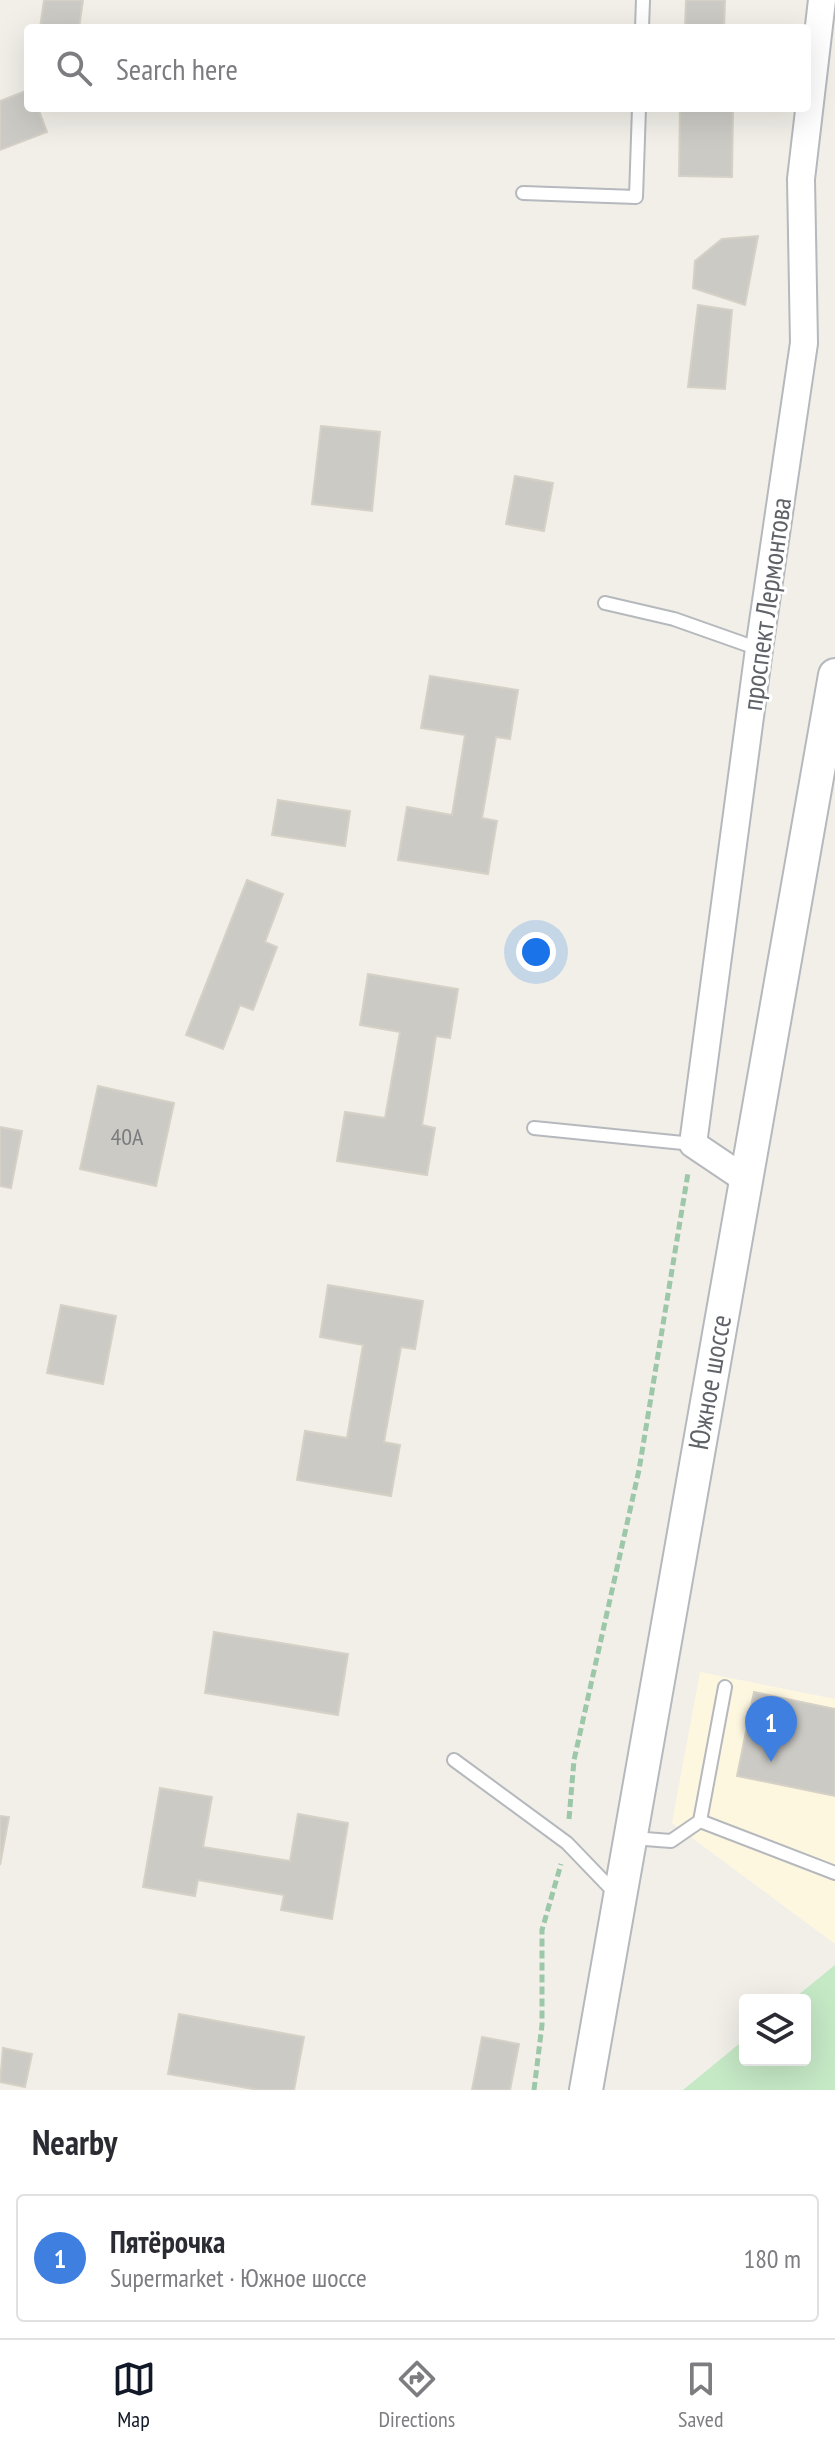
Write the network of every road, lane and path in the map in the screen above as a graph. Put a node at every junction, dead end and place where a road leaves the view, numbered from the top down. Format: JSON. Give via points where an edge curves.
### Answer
{"nodes":[{"id":1,"x":643,"y":0,"type":"edge"},
{"id":2,"x":822,"y":0,"type":"edge"},
{"id":3,"x":642,"y":24,"type":"edge"},
{"id":4,"x":811,"y":94,"type":"edge"},
{"id":5,"x":639,"y":112,"type":"edge"},
{"id":6,"x":809,"y":112,"type":"edge"},
{"id":7,"x":523,"y":193,"type":"dead end"},
{"id":8,"x":605,"y":603,"type":"dead end"},
{"id":9,"x":759,"y":649,"type":"junction"},
{"id":10,"x":835,"y":675,"type":"edge"},
{"id":11,"x":534,"y":1128,"type":"dead end"},
{"id":12,"x":693,"y":1144,"type":"junction"},
{"id":13,"x":745,"y":1179,"type":"junction"},
{"id":14,"x":725,"y":1687,"type":"dead end"},
{"id":15,"x":454,"y":1760,"type":"dead end"},
{"id":16,"x":700,"y":1821,"type":"junction"},
{"id":17,"x":629,"y":1838,"type":"junction"},
{"id":18,"x":567,"y":1843,"type":"junction"},
{"id":19,"x":835,"y":1873,"type":"edge"},
{"id":20,"x":619,"y":1897,"type":"junction"},
{"id":21,"x":534,"y":2090,"type":"edge"},
{"id":22,"x":586,"y":2090,"type":"edge"}],
"edges":[{"from":1,"to":3,"type":"lane"},
{"from":2,"to":4,"type":"street","name":"проспект Лермонтова"},
{"from":5,"to":7,"type":"lane","via":[[636,197]]},
{"from":6,"to":9,"type":"street","name":"проспект Лермонтова","via":[[801,179],[804,343]]},
{"from":8,"to":9,"type":"lane","via":[[674,619]]},
{"from":9,"to":12,"type":"street","name":"проспект Лермонтова"},
{"from":10,"to":13,"type":"street","name":"Южное шоссе"},
{"from":11,"to":12,"type":"lane"},
{"from":12,"to":13,"type":"street"},
{"from":12,"to":18,"type":"path","via":[[639,1470],[574,1760]]},
{"from":13,"to":17,"type":"street","name":"Южное шоссе"},
{"from":14,"to":16,"type":"lane"},
{"from":15,"to":18,"type":"lane"},
{"from":16,"to":17,"type":"lane","via":[[671,1841]]},
{"from":16,"to":19,"type":"lane"},
{"from":17,"to":20,"type":"street","name":"Южное шоссе"},
{"from":18,"to":20,"type":"lane"},
{"from":18,"to":21,"type":"path","via":[[542,1930],[542,2025]]},
{"from":20,"to":22,"type":"street","name":"Южное шоссе"}]}
